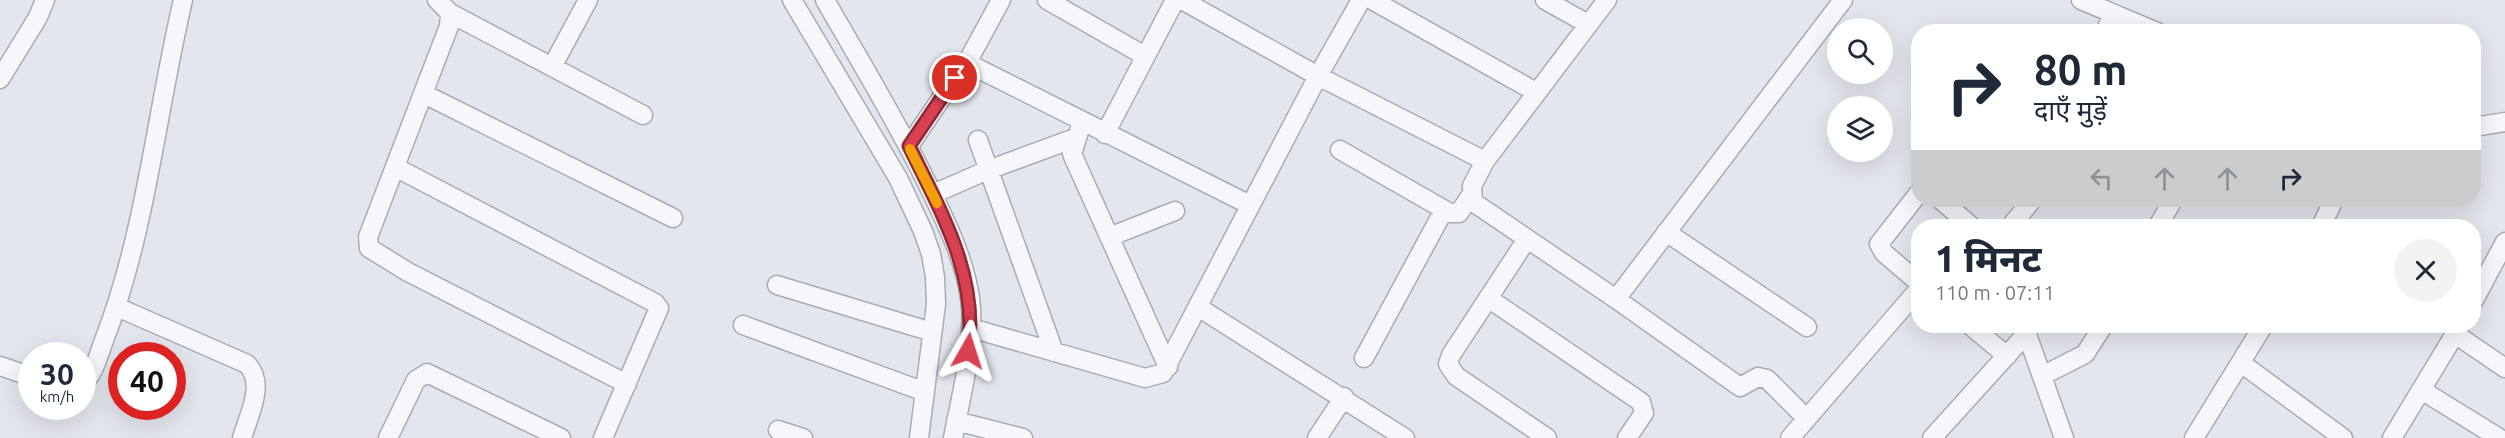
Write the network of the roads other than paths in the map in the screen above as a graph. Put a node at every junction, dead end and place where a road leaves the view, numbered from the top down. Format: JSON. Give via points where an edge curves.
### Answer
{"nodes":[{"id":1,"x":45,"y":0,"type":"edge"},
{"id":2,"x":183,"y":0,"type":"edge"},
{"id":3,"x":437,"y":0,"type":"edge"},
{"id":4,"x":588,"y":0,"type":"edge"},
{"id":5,"x":792,"y":0,"type":"edge"},
{"id":6,"x":825,"y":0,"type":"edge"},
{"id":7,"x":1001,"y":0,"type":"edge"},
{"id":8,"x":1047,"y":0,"type":"edge"},
{"id":9,"x":1175,"y":0,"type":"edge"},
{"id":10,"x":1182,"y":0,"type":"edge"},
{"id":11,"x":1361,"y":0,"type":"edge"},
{"id":12,"x":1372,"y":0,"type":"edge"},
{"id":13,"x":1545,"y":0,"type":"edge"},
{"id":14,"x":1607,"y":0,"type":"edge"},
{"id":15,"x":1843,"y":0,"type":"edge"},
{"id":16,"x":2082,"y":0,"type":"edge"},
{"id":17,"x":450,"y":13,"type":"junction"},
{"id":18,"x":2113,"y":14,"type":"junction"},
{"id":19,"x":1588,"y":24,"type":"junction"},
{"id":20,"x":2109,"y":24,"type":"edge"},
{"id":21,"x":2137,"y":24,"type":"edge"},
{"id":22,"x":1145,"y":56,"type":"junction"},
{"id":23,"x":552,"y":67,"type":"junction"},
{"id":24,"x":963,"y":70,"type":"junction"},
{"id":25,"x":1318,"y":76,"type":"junction"},
{"id":26,"x":0,"y":79,"type":"edge"},
{"id":27,"x":1536,"y":92,"type":"junction"},
{"id":28,"x":424,"y":94,"type":"junction"},
{"id":29,"x":643,"y":115,"type":"dead end"},
{"id":30,"x":2505,"y":122,"type":"edge"},
{"id":31,"x":2481,"y":126,"type":"edge"},
{"id":32,"x":1078,"y":130,"type":"junction"},
{"id":33,"x":1105,"y":134,"type":"junction"},
{"id":34,"x":978,"y":140,"type":"dead end"},
{"id":35,"x":909,"y":146,"type":"junction"},
{"id":36,"x":1340,"y":150,"type":"dead end"},
{"id":37,"x":1485,"y":161,"type":"junction"},
{"id":38,"x":395,"y":167,"type":"junction"},
{"id":39,"x":988,"y":170,"type":"junction"},
{"id":40,"x":933,"y":194,"type":"junction"},
{"id":41,"x":1471,"y":195,"type":"junction"},
{"id":42,"x":1911,"y":203,"type":"edge"},
{"id":43,"x":1250,"y":205,"type":"junction"},
{"id":44,"x":1949,"y":207,"type":"edge"},
{"id":45,"x":2026,"y":207,"type":"edge"},
{"id":46,"x":1444,"y":210,"type":"junction"},
{"id":47,"x":1175,"y":211,"type":"dead end"},
{"id":48,"x":673,"y":218,"type":"dead end"},
{"id":49,"x":1963,"y":219,"type":"edge"},
{"id":50,"x":2017,"y":219,"type":"edge"},
{"id":51,"x":1666,"y":232,"type":"junction"},
{"id":52,"x":1109,"y":237,"type":"junction"},
{"id":53,"x":1527,"y":239,"type":"junction"},
{"id":54,"x":2505,"y":242,"type":"edge"},
{"id":55,"x":1911,"y":276,"type":"edge"},
{"id":56,"x":777,"y":285,"type":"dead end"},
{"id":57,"x":2481,"y":285,"type":"edge"},
{"id":58,"x":1488,"y":298,"type":"junction"},
{"id":59,"x":1911,"y":298,"type":"edge"},
{"id":60,"x":1616,"y":299,"type":"junction"},
{"id":61,"x":117,"y":307,"type":"junction"},
{"id":62,"x":1198,"y":307,"type":"junction"},
{"id":63,"x":743,"y":325,"type":"dead end"},
{"id":64,"x":1807,"y":327,"type":"dead end"},
{"id":65,"x":971,"y":328,"type":"junction"},
{"id":66,"x":932,"y":332,"type":"junction"},
{"id":67,"x":1979,"y":333,"type":"edge"},
{"id":68,"x":2023,"y":333,"type":"edge"},
{"id":69,"x":2027,"y":333,"type":"edge"},
{"id":70,"x":2098,"y":333,"type":"edge"},
{"id":71,"x":2259,"y":333,"type":"edge"},
{"id":72,"x":2456,"y":333,"type":"edge"},
{"id":73,"x":2462,"y":333,"type":"edge"},
{"id":74,"x":1054,"y":352,"type":"junction"},
{"id":75,"x":2007,"y":356,"type":"junction"},
{"id":76,"x":1364,"y":357,"type":"dead end"},
{"id":77,"x":96,"y":360,"type":"edge"},
{"id":78,"x":2241,"y":363,"type":"junction"},
{"id":79,"x":0,"y":366,"type":"edge"},
{"id":80,"x":1168,"y":366,"type":"junction"},
{"id":81,"x":2505,"y":368,"type":"edge"},
{"id":82,"x":18,"y":372,"type":"edge"},
{"id":83,"x":2042,"y":376,"type":"junction"},
{"id":84,"x":627,"y":384,"type":"junction"},
{"id":85,"x":2423,"y":391,"type":"junction"},
{"id":86,"x":925,"y":392,"type":"junction"},
{"id":87,"x":1344,"y":397,"type":"junction"},
{"id":88,"x":1806,"y":418,"type":"junction"},
{"id":89,"x":955,"y":429,"type":"edge"},
{"id":90,"x":778,"y":430,"type":"dead end"},
{"id":91,"x":2059,"y":435,"type":"edge"},
{"id":92,"x":242,"y":438,"type":"edge"},
{"id":93,"x":388,"y":438,"type":"edge"},
{"id":94,"x":561,"y":438,"type":"edge"},
{"id":95,"x":603,"y":438,"type":"edge"},
{"id":96,"x":803,"y":438,"type":"edge"},
{"id":97,"x":919,"y":438,"type":"edge"},
{"id":98,"x":1023,"y":438,"type":"edge"},
{"id":99,"x":1317,"y":438,"type":"edge"},
{"id":100,"x":1405,"y":438,"type":"edge"},
{"id":101,"x":1547,"y":438,"type":"edge"},
{"id":102,"x":1627,"y":438,"type":"edge"},
{"id":103,"x":1790,"y":438,"type":"edge"},
{"id":104,"x":1932,"y":438,"type":"edge"},
{"id":105,"x":2194,"y":438,"type":"edge"},
{"id":106,"x":2343,"y":438,"type":"edge"},
{"id":107,"x":2392,"y":438,"type":"edge"},
{"id":108,"x":2499,"y":438,"type":"edge"}],
"edges":[{"from":1,"to":26,"type":"street"},
{"from":2,"to":61,"type":"street","via":[[140,218]]},
{"from":3,"to":17,"type":"street"},
{"from":4,"to":23,"type":"street"},
{"from":5,"to":66,"type":"street","via":[[867,123],[923,231],[936,277]]},
{"from":6,"to":35,"type":"street"},
{"from":7,"to":24,"type":"street"},
{"from":8,"to":22,"type":"street"},
{"from":9,"to":22,"type":"street"},
{"from":10,"to":25,"type":"street"},
{"from":11,"to":25,"type":"street"},
{"from":12,"to":27,"type":"street"},
{"from":13,"to":19,"type":"street"},
{"from":14,"to":19,"type":"street"},
{"from":15,"to":51,"type":"street"},
{"from":16,"to":18,"type":"street"},
{"from":17,"to":23,"type":"street"},
{"from":17,"to":28,"type":"street","via":[[447,33]]},
{"from":18,"to":20,"type":"street"},
{"from":18,"to":21,"type":"street"},
{"from":19,"to":27,"type":"street"},
{"from":22,"to":33,"type":"street"},
{"from":23,"to":29,"type":"street"},
{"from":24,"to":32,"type":"street","via":[[975,67],[990,73]]},
{"from":24,"to":35,"type":"street"},
{"from":25,"to":37,"type":"street"},
{"from":25,"to":43,"type":"street"},
{"from":27,"to":37,"type":"street"},
{"from":28,"to":38,"type":"street"},
{"from":28,"to":48,"type":"street"},
{"from":30,"to":31,"type":"street"},
{"from":32,"to":33,"type":"street"},
{"from":32,"to":39,"type":"street"},
{"from":32,"to":52,"type":"street","via":[[1072,154]]},
{"from":33,"to":43,"type":"street"},
{"from":34,"to":39,"type":"street"},
{"from":35,"to":40,"type":"street"},
{"from":36,"to":46,"type":"street"},
{"from":37,"to":41,"type":"street"},
{"from":38,"to":84,"type":"street","via":[[368,237],[369,248],[408,272]]},
{"from":38,"to":84,"type":"street","via":[[655,303],[658,314]]},
{"from":39,"to":40,"type":"street"},
{"from":39,"to":74,"type":"street"},
{"from":40,"to":65,"type":"street","via":[[963,268]]},
{"from":41,"to":46,"type":"street","via":[[1460,213]]},
{"from":41,"to":53,"type":"street","via":[[1479,208]]},
{"from":42,"to":55,"type":"street","via":[[1880,244],[1884,253]]},
{"from":43,"to":62,"type":"street"},
{"from":44,"to":49,"type":"street"},
{"from":45,"to":50,"type":"street"},
{"from":46,"to":76,"type":"street"},
{"from":47,"to":52,"type":"street"},
{"from":51,"to":60,"type":"street"},
{"from":51,"to":64,"type":"street"},
{"from":52,"to":80,"type":"street"},
{"from":53,"to":58,"type":"street"},
{"from":53,"to":60,"type":"street"},
{"from":54,"to":57,"type":"street"},
{"from":56,"to":66,"type":"street"},
{"from":58,"to":101,"type":"street","via":[[1451,355],[1450,370]]},
{"from":58,"to":102,"type":"street","via":[[1641,402],[1644,413]]},
{"from":59,"to":88,"type":"street"},
{"from":60,"to":88,"type":"street","via":[[1740,387],[1758,377],[1767,379]]},
{"from":61,"to":77,"type":"street"},
{"from":61,"to":92,"type":"street","via":[[253,370],[257,388]]},
{"from":62,"to":80,"type":"street"},
{"from":62,"to":87,"type":"street"},
{"from":63,"to":86,"type":"street"},
{"from":65,"to":74,"type":"street"},
{"from":65,"to":89,"type":"street"},
{"from":66,"to":86,"type":"street"},
{"from":67,"to":75,"type":"street"},
{"from":68,"to":75,"type":"street"},
{"from":69,"to":83,"type":"street"},
{"from":70,"to":83,"type":"street","via":[[2085,354]]},
{"from":71,"to":78,"type":"street"},
{"from":72,"to":85,"type":"street"},
{"from":73,"to":81,"type":"street"},
{"from":74,"to":80,"type":"street","via":[[1145,378],[1163,373]]},
{"from":75,"to":104,"type":"street"},
{"from":78,"to":105,"type":"street"},
{"from":78,"to":106,"type":"street"},
{"from":79,"to":82,"type":"street"},
{"from":83,"to":91,"type":"street"},
{"from":84,"to":95,"type":"street"},
{"from":85,"to":107,"type":"street"},
{"from":85,"to":108,"type":"street"},
{"from":86,"to":97,"type":"street"},
{"from":87,"to":99,"type":"street"},
{"from":87,"to":100,"type":"street"},
{"from":88,"to":103,"type":"street"},
{"from":89,"to":98,"type":"street"},
{"from":90,"to":96,"type":"street"},
{"from":93,"to":94,"type":"street","via":[[416,380],[427,374]]}]}
